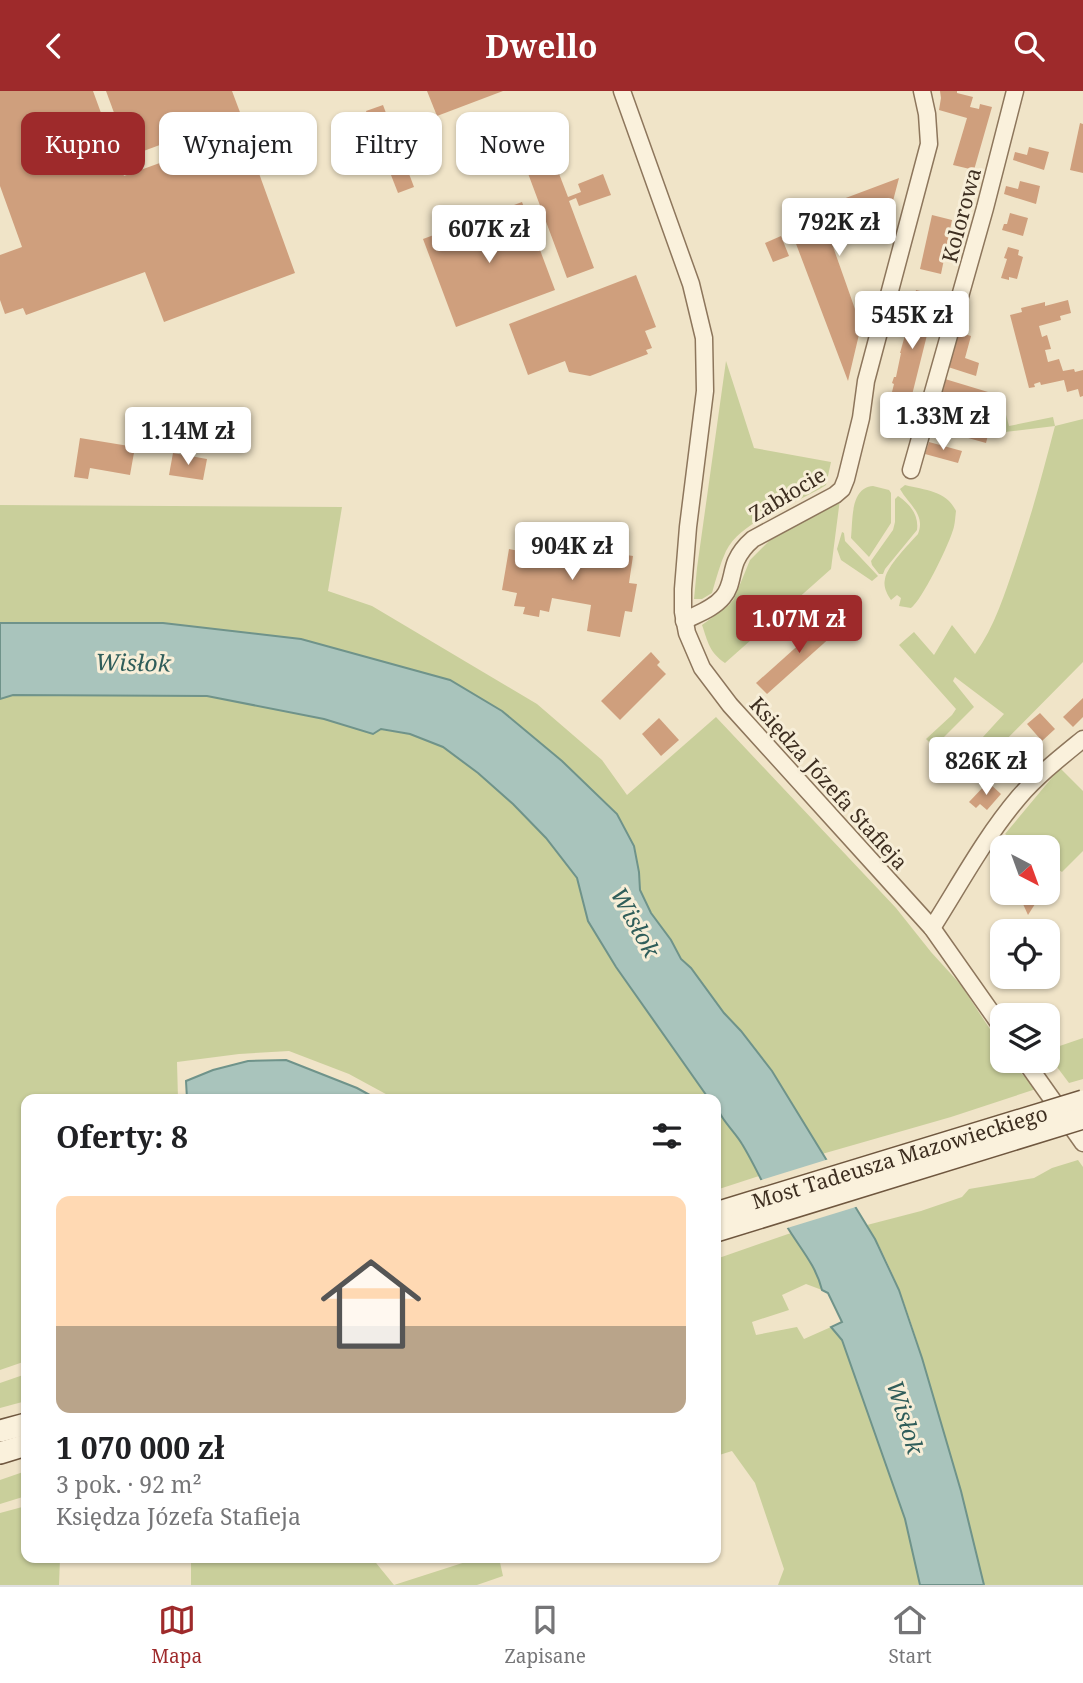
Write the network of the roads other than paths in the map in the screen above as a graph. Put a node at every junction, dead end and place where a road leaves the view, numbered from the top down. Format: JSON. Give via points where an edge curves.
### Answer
{"nodes":[{"id":1,"x":622,"y":91,"type":"edge"},
{"id":2,"x":922,"y":91,"type":"edge"},
{"id":3,"x":1015,"y":91,"type":"edge"},
{"id":4,"x":911,"y":470,"type":"dead end"},
{"id":5,"x":684,"y":621,"type":"junction"},
{"id":6,"x":1083,"y":739,"type":"edge"},
{"id":7,"x":932,"y":928,"type":"junction"},
{"id":8,"x":990,"y":1011,"type":"edge"},
{"id":9,"x":1033,"y":1073,"type":"edge"},
{"id":10,"x":1083,"y":1101,"type":"edge"},
{"id":11,"x":1083,"y":1118,"type":"edge"},
{"id":12,"x":1083,"y":1143,"type":"edge"},
{"id":13,"x":721,"y":1211,"type":"edge"},
{"id":14,"x":721,"y":1229,"type":"edge"},
{"id":15,"x":21,"y":1425,"type":"edge"},
{"id":16,"x":0,"y":1431,"type":"edge"},
{"id":17,"x":21,"y":1447,"type":"edge"},
{"id":18,"x":0,"y":1453,"type":"edge"}],
"edges":[{"from":1,"to":5,"type":"street","name":"Księdza Józefa Stafieja","via":[[691,284],[704,338],[705,391],[687,534]]},
{"from":2,"to":5,"type":"street","name":"Zabłocie","via":[[929,144],[842,489],[753,539],[737,559],[724,596]]},
{"from":3,"to":4,"type":"street","name":"Kolorowa"},
{"from":5,"to":7,"type":"street","name":"Księdza Józefa Stafieja","via":[[693,650],[715,687]]},
{"from":6,"to":7,"type":"street","via":[[1019,797]]},
{"from":7,"to":8,"type":"street","name":"Księdza Józefa Stafieja"},
{"from":9,"to":12,"type":"street"},
{"from":10,"to":13,"type":"main road","name":"Most Tadeusza Mazowieckiego","bridge":true},
{"from":11,"to":14,"type":"main road","name":"Most Tadeusza Mazowieckiego","bridge":true},
{"from":15,"to":16,"type":"main road"},
{"from":17,"to":18,"type":"main road"}]}
